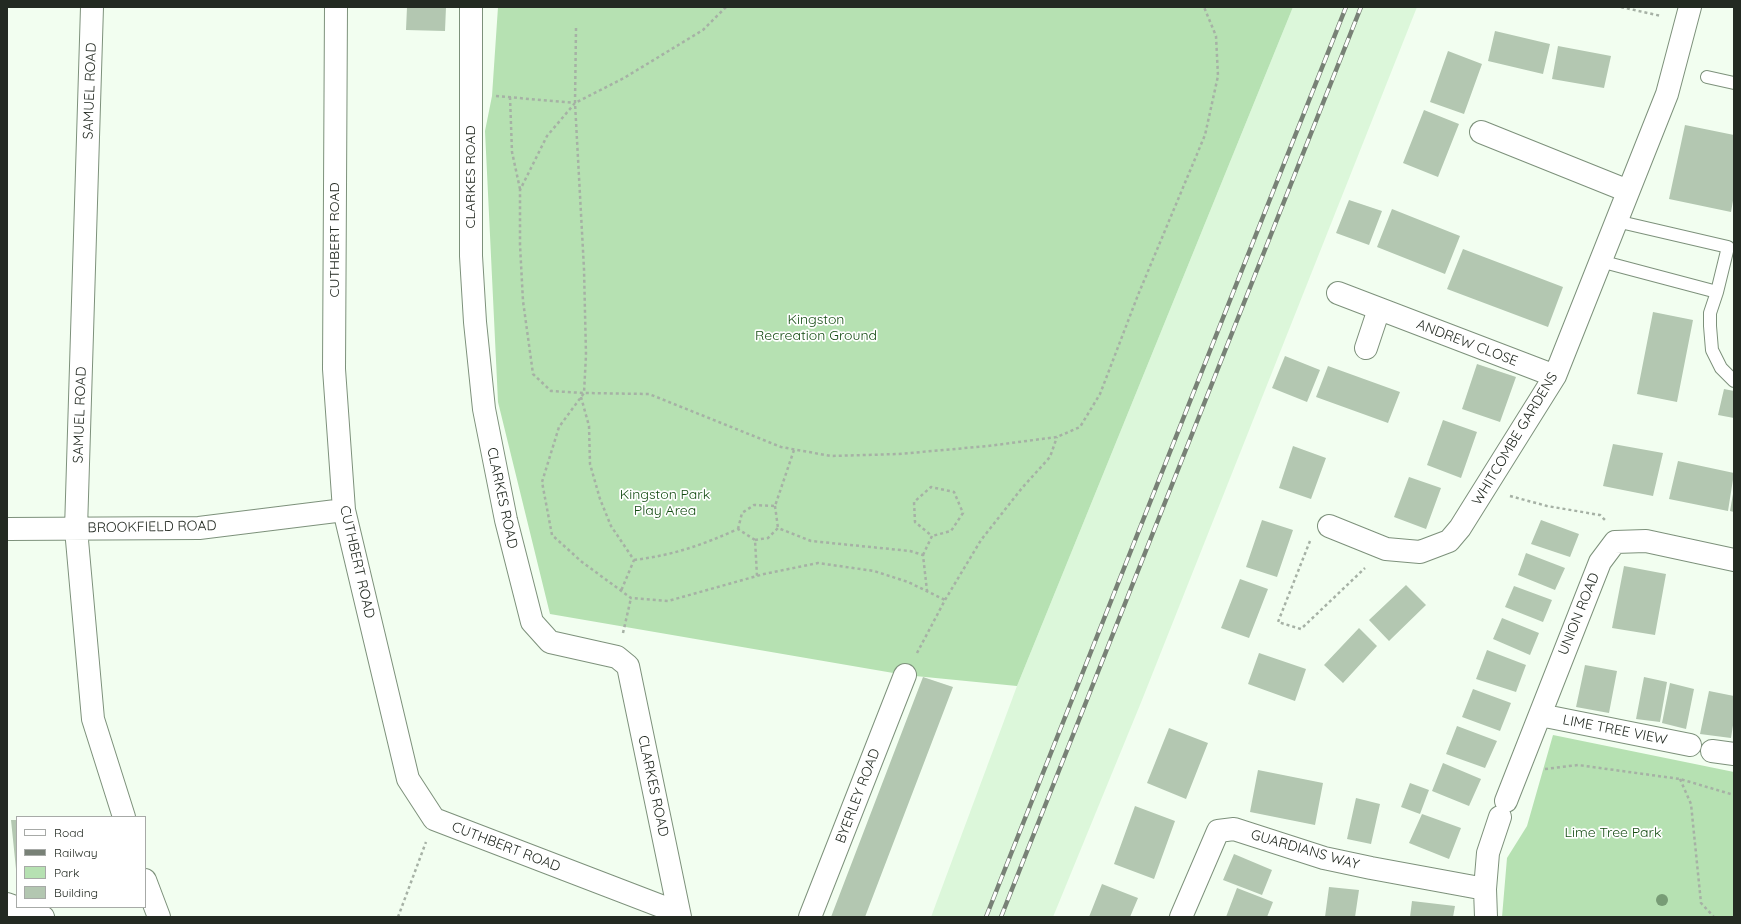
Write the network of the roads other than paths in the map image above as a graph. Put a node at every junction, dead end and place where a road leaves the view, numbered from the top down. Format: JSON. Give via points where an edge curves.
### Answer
{"nodes":[{"id":1,"x":92,"y":7,"type":"edge"},
{"id":2,"x":336,"y":7,"type":"edge"},
{"id":3,"x":471,"y":7,"type":"edge"},
{"id":4,"x":1687,"y":14,"type":"edge"},
{"id":5,"x":1707,"y":77,"type":"dead end"},
{"id":6,"x":1734,"y":83,"type":"edge"},
{"id":7,"x":1481,"y":132,"type":"dead end"},
{"id":8,"x":1628,"y":191,"type":"junction"},
{"id":9,"x":1616,"y":221,"type":"junction"},
{"id":10,"x":1600,"y":261,"type":"junction"},
{"id":11,"x":1717,"y":292,"type":"junction"},
{"id":12,"x":1338,"y":293,"type":"dead end"},
{"id":13,"x":1379,"y":309,"type":"junction"},
{"id":14,"x":1366,"y":348,"type":"dead end"},
{"id":15,"x":1555,"y":376,"type":"junction"},
{"id":16,"x":1734,"y":380,"type":"edge"},
{"id":17,"x":344,"y":510,"type":"junction"},
{"id":18,"x":1329,"y":526,"type":"road end"},
{"id":19,"x":7,"y":529,"type":"edge"},
{"id":20,"x":76,"y":529,"type":"junction"},
{"id":21,"x":1734,"y":560,"type":"edge"},
{"id":22,"x":905,"y":675,"type":"road end"},
{"id":23,"x":1540,"y":715,"type":"junction"},
{"id":24,"x":1690,"y":745,"type":"dead end"},
{"id":25,"x":1712,"y":751,"type":"dead end"},
{"id":26,"x":1734,"y":754,"type":"edge"},
{"id":27,"x":124,"y":816,"type":"edge"},
{"id":28,"x":146,"y":883,"type":"edge"},
{"id":29,"x":1485,"y":888,"type":"junction"},
{"id":30,"x":18,"y":908,"type":"edge"},
{"id":31,"x":679,"y":915,"type":"edge"},
{"id":32,"x":43,"y":917,"type":"edge"},
{"id":33,"x":159,"y":917,"type":"edge"},
{"id":34,"x":810,"y":917,"type":"edge"},
{"id":35,"x":1180,"y":917,"type":"edge"},
{"id":36,"x":1486,"y":917,"type":"edge"}],
"edges":[{"from":1,"to":20,"type":"street","name":"SAMUEL ROAD"},
{"from":2,"to":17,"type":"street","name":"CUTHBERT ROAD","via":[[334,369]]},
{"from":3,"to":31,"type":"street","name":"CLARKES ROAD","via":[[471,256],[475,322],[484,410],[506,520],[532,622],[550,642],[617,657],[628,666]]},
{"from":4,"to":8,"type":"street","name":"WHITCOMBE GARDENS","via":[[1667,94]]},
{"from":5,"to":6,"type":"lane"},
{"from":7,"to":8,"type":"street"},
{"from":8,"to":9,"type":"street","name":"WHITCOMBE GARDENS"},
{"from":9,"to":10,"type":"street","name":"WHITCOMBE GARDENS"},
{"from":9,"to":11,"type":"lane","via":[[1728,247]]},
{"from":10,"to":11,"type":"lane"},
{"from":10,"to":15,"type":"street","name":"WHITCOMBE GARDENS"},
{"from":11,"to":16,"type":"lane","via":[[1710,314],[1712,350],[1721,368]]},
{"from":12,"to":13,"type":"street","name":"ANDREW CLOSE"},
{"from":13,"to":14,"type":"street"},
{"from":13,"to":15,"type":"street","name":"ANDREW CLOSE"},
{"from":15,"to":18,"type":"street","name":"WHITCOMBE GARDENS","via":[[1460,528],[1449,541],[1420,552],[1386,549]]},
{"from":17,"to":20,"type":"street","name":"BROOKFIELD ROAD","via":[[198,528]]},
{"from":17,"to":31,"type":"street","name":"CUTHBERT ROAD","via":[[408,778],[434,819]]},
{"from":19,"to":20,"type":"street","name":"BROOKFIELD ROAD"},
{"from":20,"to":27,"type":"street","name":"SAMUEL ROAD","via":[[93,719]]},
{"from":21,"to":23,"type":"street","name":"UNION ROAD","via":[[1646,541],[1615,542],[1600,562]]},
{"from":22,"to":34,"type":"street","name":"BYERLEY ROAD"},
{"from":23,"to":24,"type":"street","name":"LIME TREE VIEW"},
{"from":23,"to":29,"type":"street","name":"UNION ROAD","via":[[1488,853]]},
{"from":25,"to":26,"type":"street"},
{"from":28,"to":33,"type":"street"},
{"from":29,"to":35,"type":"street","name":"GUARDIANS WAY","via":[[1324,858],[1234,829],[1218,831]]},
{"from":29,"to":36,"type":"street","name":"UNION ROAD"},
{"from":30,"to":32,"type":"street"}]}
